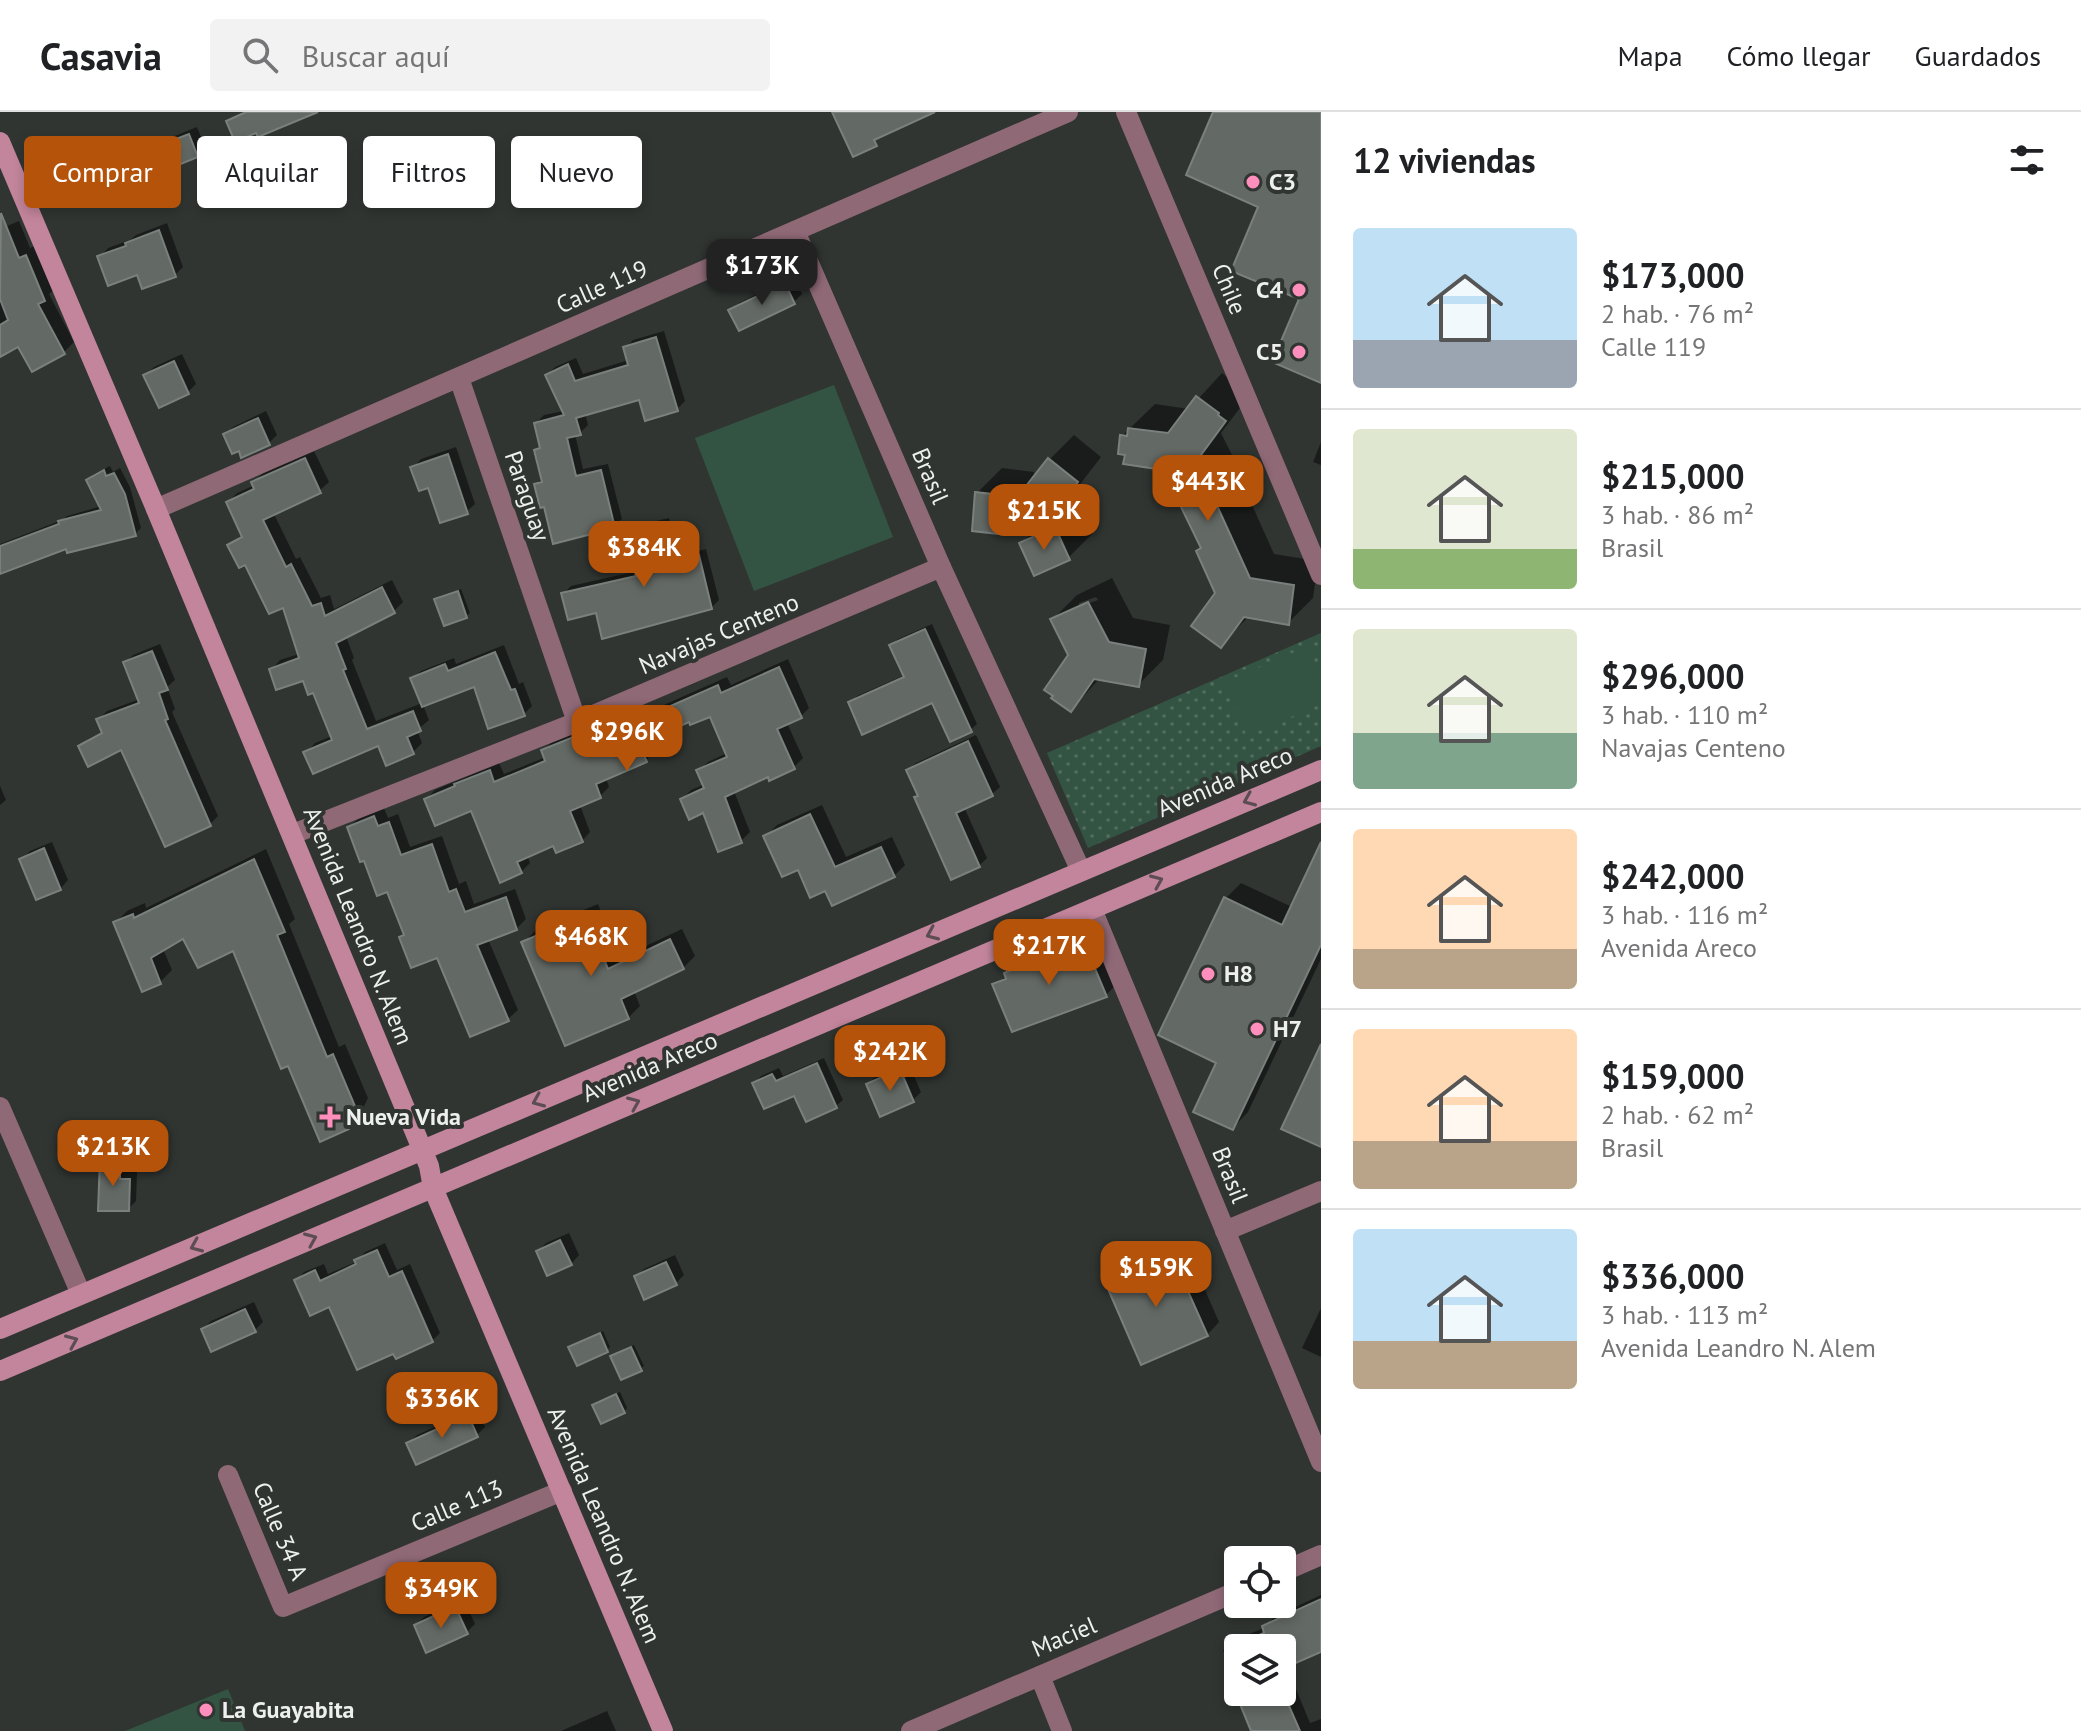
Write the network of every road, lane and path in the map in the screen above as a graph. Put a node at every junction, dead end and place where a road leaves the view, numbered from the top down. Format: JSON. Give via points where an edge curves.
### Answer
{"nodes":[{"id":1,"x":1068,"y":112,"type":"edge"},
{"id":2,"x":1126,"y":112,"type":"edge"},
{"id":3,"x":0,"y":142,"type":"edge"},
{"id":4,"x":795,"y":231,"type":"junction"},
{"id":5,"x":459,"y":378,"type":"junction"},
{"id":6,"x":156,"y":509,"type":"junction"},
{"id":7,"x":941,"y":567,"type":"junction"},
{"id":8,"x":1321,"y":575,"type":"edge"},
{"id":9,"x":577,"y":722,"type":"junction"},
{"id":10,"x":1321,"y":770,"type":"edge"},
{"id":11,"x":1321,"y":812,"type":"edge"},
{"id":12,"x":293,"y":834,"type":"junction"},
{"id":13,"x":1081,"y":871,"type":"junction"},
{"id":14,"x":1092,"y":909,"type":"junction"},
{"id":15,"x":0,"y":1107,"type":"edge"},
{"id":16,"x":422,"y":1150,"type":"junction"},
{"id":17,"x":433,"y":1188,"type":"junction"},
{"id":18,"x":1321,"y":1191,"type":"edge"},
{"id":19,"x":1225,"y":1231,"type":"junction"},
{"id":20,"x":81,"y":1294,"type":"junction"},
{"id":21,"x":0,"y":1329,"type":"edge"},
{"id":22,"x":0,"y":1371,"type":"edge"},
{"id":23,"x":1321,"y":1462,"type":"edge"},
{"id":24,"x":228,"y":1475,"type":"dead end"},
{"id":25,"x":562,"y":1491,"type":"junction"},
{"id":26,"x":1321,"y":1555,"type":"edge"},
{"id":27,"x":1296,"y":1566,"type":"edge"},
{"id":28,"x":1224,"y":1597,"type":"edge"},
{"id":29,"x":283,"y":1607,"type":"joint"},
{"id":30,"x":1040,"y":1676,"type":"junction"},
{"id":31,"x":663,"y":1731,"type":"edge"},
{"id":32,"x":911,"y":1731,"type":"edge"},
{"id":33,"x":1062,"y":1731,"type":"edge"}],
"edges":[{"from":1,"to":4,"type":"street","name":"Calle 119"},
{"from":2,"to":8,"type":"street","name":"Chile"},
{"from":3,"to":6,"type":"main road","name":"Avenida Leandro N. Alem"},
{"from":4,"to":5,"type":"street","name":"Calle 119"},
{"from":4,"to":7,"type":"street","name":"Brasil"},
{"from":5,"to":6,"type":"street","name":"Calle 119"},
{"from":5,"to":9,"type":"street","name":"Paraguay"},
{"from":6,"to":12,"type":"main road","name":"Avenida Leandro N. Alem"},
{"from":7,"to":9,"type":"street","name":"Navajas Centeno"},
{"from":7,"to":13,"type":"street","name":"Brasil"},
{"from":9,"to":12,"type":"street","name":"Navajas Centeno"},
{"from":10,"to":13,"type":"main road","name":"Avenida Areco","one_way":true},
{"from":14,"to":11,"type":"main road","name":"Avenida Areco","one_way":true},
{"from":12,"to":16,"type":"main road","name":"Avenida Leandro N. Alem"},
{"from":13,"to":16,"type":"main road","name":"Avenida Areco","one_way":true},
{"from":17,"to":14,"type":"main road","name":"Avenida Areco","one_way":true},
{"from":14,"to":19,"type":"street","name":"Brasil"},
{"from":15,"to":20,"type":"street"},
{"from":16,"to":17,"type":"main road","name":"Avenida Leandro N. Alem"},
{"from":16,"to":20,"type":"main road","name":"Avenida Areco","one_way":true},
{"from":22,"to":17,"type":"main road","name":"Avenida Areco","one_way":true},
{"from":17,"to":25,"type":"main road","name":"Avenida Leandro N. Alem"},
{"from":18,"to":19,"type":"street"},
{"from":19,"to":23,"type":"street","name":"Brasil"},
{"from":20,"to":21,"type":"main road","name":"Avenida Areco"},
{"from":24,"to":29,"type":"street","name":"Calle 34 A"},
{"from":25,"to":29,"type":"street","name":"Calle 113"},
{"from":25,"to":31,"type":"main road","name":"Avenida Leandro N. Alem"},
{"from":26,"to":27,"type":"street"},
{"from":28,"to":30,"type":"street","name":"Maciel"},
{"from":30,"to":32,"type":"street","name":"Maciel"},
{"from":30,"to":33,"type":"street"}]}
